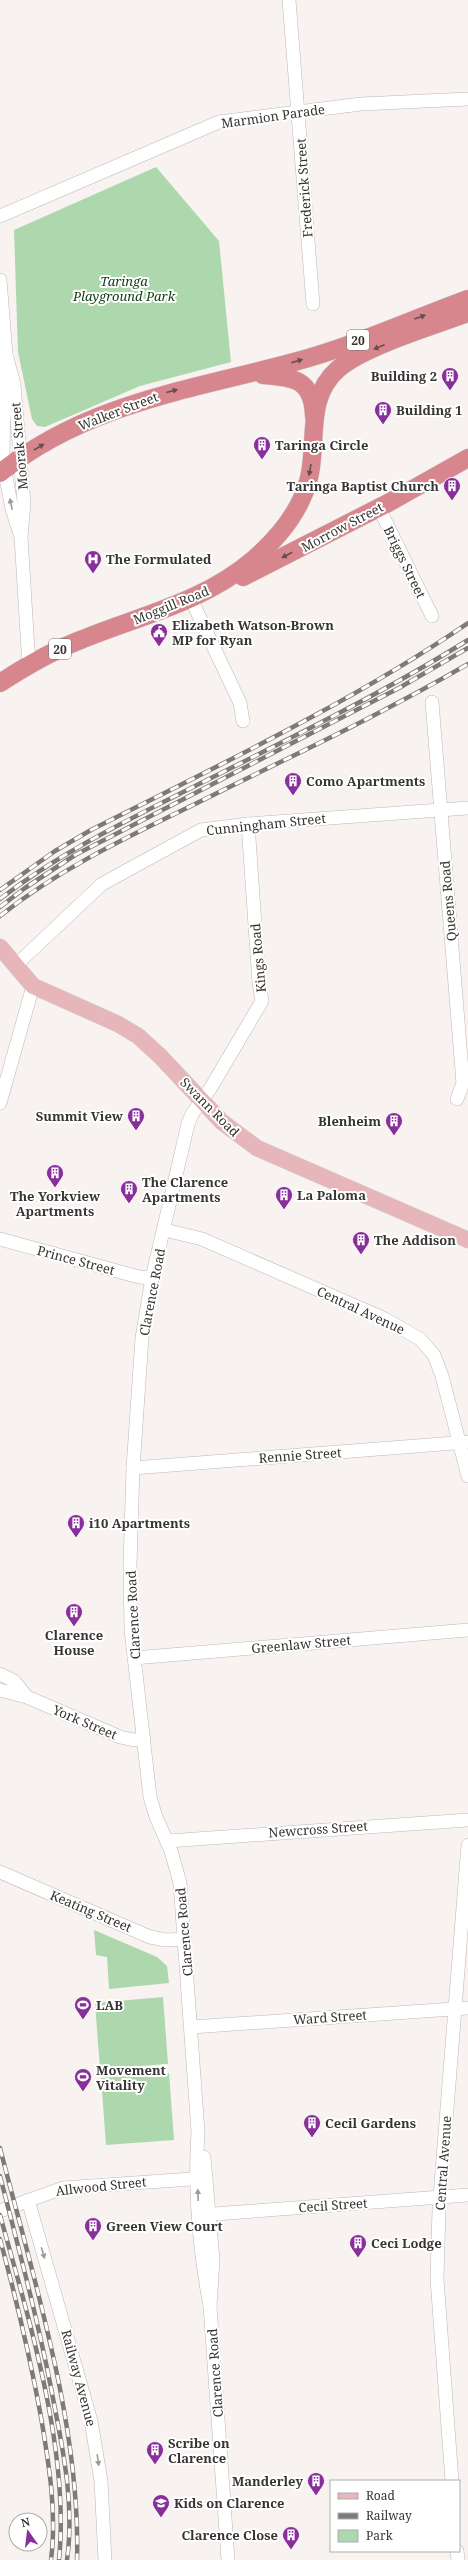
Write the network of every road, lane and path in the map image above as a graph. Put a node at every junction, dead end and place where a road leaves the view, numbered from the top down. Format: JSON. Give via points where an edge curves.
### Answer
{"nodes":[{"id":1,"x":289,"y":0,"type":"edge"},
{"id":2,"x":468,"y":98,"type":"edge"},
{"id":3,"x":297,"y":111,"type":"junction"},
{"id":4,"x":0,"y":216,"type":"edge"},
{"id":5,"x":0,"y":280,"type":"edge"},
{"id":6,"x":468,"y":299,"type":"edge"},
{"id":7,"x":313,"y":304,"type":"dead end"},
{"id":8,"x":468,"y":313,"type":"edge"},
{"id":9,"x":6,"y":355,"type":"junction"},
{"id":10,"x":246,"y":374,"type":"junction"},
{"id":11,"x":1,"y":417,"type":"edge"},
{"id":12,"x":314,"y":417,"type":"junction"},
{"id":13,"x":468,"y":458,"type":"edge"},
{"id":14,"x":20,"y":459,"type":"junction"},
{"id":15,"x":2,"y":472,"type":"edge"},
{"id":16,"x":379,"y":508,"type":"junction"},
{"id":17,"x":21,"y":537,"type":"junction"},
{"id":18,"x":212,"y":590,"type":"junction"},
{"id":19,"x":191,"y":599,"type":"junction"},
{"id":20,"x":432,"y":616,"type":"dead end"},
{"id":21,"x":28,"y":666,"type":"junction"},
{"id":22,"x":0,"y":683,"type":"edge"},
{"id":23,"x":432,"y":702,"type":"dead end"},
{"id":24,"x":243,"y":721,"type":"dead end"},
{"id":25,"x":468,"y":808,"type":"edge"},
{"id":26,"x":440,"y":810,"type":"junction"},
{"id":27,"x":248,"y":824,"type":"junction"},
{"id":28,"x":2,"y":949,"type":"edge"},
{"id":29,"x":15,"y":966,"type":"junction"},
{"id":30,"x":33,"y":986,"type":"junction"},
{"id":31,"x":457,"y":1099,"type":"dead end"},
{"id":32,"x":203,"y":1101,"type":"junction"},
{"id":33,"x":0,"y":1103,"type":"edge"},
{"id":34,"x":165,"y":1230,"type":"junction"},
{"id":35,"x":0,"y":1239,"type":"edge"},
{"id":36,"x":468,"y":1240,"type":"edge"},
{"id":37,"x":152,"y":1278,"type":"junction"},
{"id":38,"x":464,"y":1442,"type":"edge"},
{"id":39,"x":133,"y":1468,"type":"junction"},
{"id":40,"x":468,"y":1476,"type":"edge"},
{"id":41,"x":468,"y":1630,"type":"edge"},
{"id":42,"x":134,"y":1658,"type":"junction"},
{"id":43,"x":0,"y":1674,"type":"edge"},
{"id":44,"x":0,"y":1690,"type":"edge"},
{"id":45,"x":27,"y":1697,"type":"junction"},
{"id":46,"x":144,"y":1739,"type":"junction"},
{"id":47,"x":468,"y":1820,"type":"edge"},
{"id":48,"x":168,"y":1841,"type":"junction"},
{"id":49,"x":468,"y":1845,"type":"edge"},
{"id":50,"x":0,"y":1872,"type":"edge"},
{"id":51,"x":185,"y":1939,"type":"junction"},
{"id":52,"x":468,"y":2008,"type":"edge"},
{"id":53,"x":454,"y":2009,"type":"junction"},
{"id":54,"x":191,"y":2027,"type":"junction"},
{"id":55,"x":202,"y":2178,"type":"junction"},
{"id":56,"x":468,"y":2195,"type":"edge"},
{"id":57,"x":440,"y":2197,"type":"junction"},
{"id":58,"x":28,"y":2200,"type":"junction"},
{"id":59,"x":0,"y":2211,"type":"edge"},
{"id":60,"x":204,"y":2214,"type":"junction"},
{"id":61,"x":452,"y":2480,"type":"edge"},
{"id":62,"x":105,"y":2560,"type":"edge"},
{"id":63,"x":228,"y":2560,"type":"edge"}],
"edges":[{"from":1,"to":3,"type":"street","name":"Frederick Street"},
{"from":2,"to":3,"type":"street","name":"Marmion Parade","via":[[361,104]]},
{"from":3,"to":4,"type":"street","name":"Marmion Parade","via":[[219,122]]},
{"from":3,"to":7,"type":"street","name":"Frederick Street"},
{"from":5,"to":9,"type":"street","name":"Moorak Street"},
{"from":10,"to":6,"type":"highway","number":"20","one_way":true,"via":[[321,354]]},
{"from":8,"to":12,"type":"highway","name":"Moggill Road","number":"20","one_way":true,"via":[[367,352],[343,365],[324,387]]},
{"from":9,"to":11,"type":"street","name":"Moorak Street"},
{"from":9,"to":14,"type":"street","name":"Moorak Street","via":[[14,384]]},
{"from":10,"to":12,"type":"highway","via":[[285,376],[299,380],[309,396]]},
{"from":14,"to":10,"type":"highway","name":"Walker Street","number":"20","one_way":true,"via":[[74,427],[115,409],[170,391]]},
{"from":11,"to":15,"type":"street","name":"Moorak Street"},
{"from":12,"to":18,"type":"highway","name":"Moggill Road","number":"20","one_way":true,"via":[[310,472],[296,512],[255,558]]},
{"from":13,"to":16,"type":"highway","name":"Morrow Street","number":"20"},
{"from":14,"to":15,"type":"highway","name":"Walker Street","number":"20"},
{"from":14,"to":17,"type":"street","name":"Moorak Street","via":[[24,503]]},
{"from":17,"to":15,"type":"street","name":"Moorak Street","one_way":true},
{"from":16,"to":18,"type":"highway","name":"Morrow Street","number":"20","one_way":true,"via":[[277,561]]},
{"from":16,"to":20,"type":"street","name":"Briggs Street"},
{"from":17,"to":21,"type":"street","name":"Moorak Street"},
{"from":18,"to":19,"type":"highway","name":"Moggill Road","number":"20"},
{"from":19,"to":21,"type":"highway","name":"Moggill Road","number":"20","via":[[81,640]]},
{"from":19,"to":24,"type":"street","via":[[240,704]]},
{"from":21,"to":22,"type":"highway","name":"Moggill Road","number":"20"},
{"from":23,"to":26,"type":"street","name":"Queens Road"},
{"from":25,"to":26,"type":"street","name":"Cunningham Street"},
{"from":26,"to":27,"type":"street","name":"Cunningham Street"},
{"from":26,"to":31,"type":"street","name":"Queens Road","via":[[463,1082]]},
{"from":27,"to":29,"type":"street","name":"Cunningham Street","via":[[201,830],[191,834],[102,884]]},
{"from":27,"to":32,"type":"street","name":"Kings Road","via":[[262,1001]]},
{"from":28,"to":29,"type":"main road","name":"Swann Road"},
{"from":29,"to":30,"type":"main road","name":"Swann Road"},
{"from":30,"to":32,"type":"main road","name":"Swann Road","via":[[118,1024],[138,1036]]},
{"from":30,"to":33,"type":"street"},
{"from":32,"to":34,"type":"street","name":"Clarence Road","via":[[192,1114],[188,1124]]},
{"from":32,"to":36,"type":"main road","name":"Swann Road","via":[[235,1133],[273,1156]]},
{"from":34,"to":37,"type":"street","name":"Clarence Road"},
{"from":34,"to":38,"type":"street","name":"Central Avenue","via":[[202,1239],[414,1334],[428,1347],[438,1364]]},
{"from":35,"to":37,"type":"street","name":"Prince Street"},
{"from":37,"to":39,"type":"street","name":"Clarence Road","via":[[142,1338]]},
{"from":38,"to":39,"type":"street","name":"Rennie Street"},
{"from":38,"to":40,"type":"street","name":"Central Avenue"},
{"from":39,"to":42,"type":"street","name":"Clarence Road","via":[[130,1565]]},
{"from":41,"to":42,"type":"street","name":"Greenlaw Street"},
{"from":42,"to":46,"type":"street","name":"Clarence Road"},
{"from":43,"to":45,"type":"street","name":"York Street","via":[[14,1681]]},
{"from":44,"to":45,"type":"street","name":"York Street"},
{"from":45,"to":46,"type":"street","name":"York Street","via":[[120,1737]]},
{"from":46,"to":48,"type":"street","name":"Clarence Road","via":[[151,1802]]},
{"from":47,"to":48,"type":"street","name":"Newcross Street"},
{"from":48,"to":51,"type":"street","name":"Clarence Road","via":[[179,1879]]},
{"from":49,"to":53,"type":"street","name":"Central Avenue"},
{"from":50,"to":51,"type":"street","name":"Keating Street","via":[[150,1937],[166,1940]]},
{"from":51,"to":54,"type":"street","name":"Clarence Road"},
{"from":52,"to":53,"type":"street","name":"Ward Street"},
{"from":53,"to":54,"type":"street","name":"Ward Street"},
{"from":53,"to":57,"type":"street","name":"Central Avenue"},
{"from":54,"to":55,"type":"street","name":"Clarence Road","via":[[198,2132],[204,2153]]},
{"from":55,"to":58,"type":"street","name":"Allwood Street","via":[[68,2187]]},
{"from":55,"to":60,"type":"street","name":"Clarence Road"},
{"from":56,"to":57,"type":"street","name":"Cecil Street"},
{"from":57,"to":60,"type":"street","name":"Cecil Street"},
{"from":57,"to":61,"type":"street","name":"Central Avenue","via":[[437,2279]]},
{"from":58,"to":59,"type":"street","name":"Allwood Street"},
{"from":58,"to":62,"type":"street","name":"Railway Avenue","one_way":true,"via":[[91,2421],[101,2480]]},
{"from":60,"to":63,"type":"street","name":"Clarence Road","via":[[213,2260],[210,2306]]}]}
